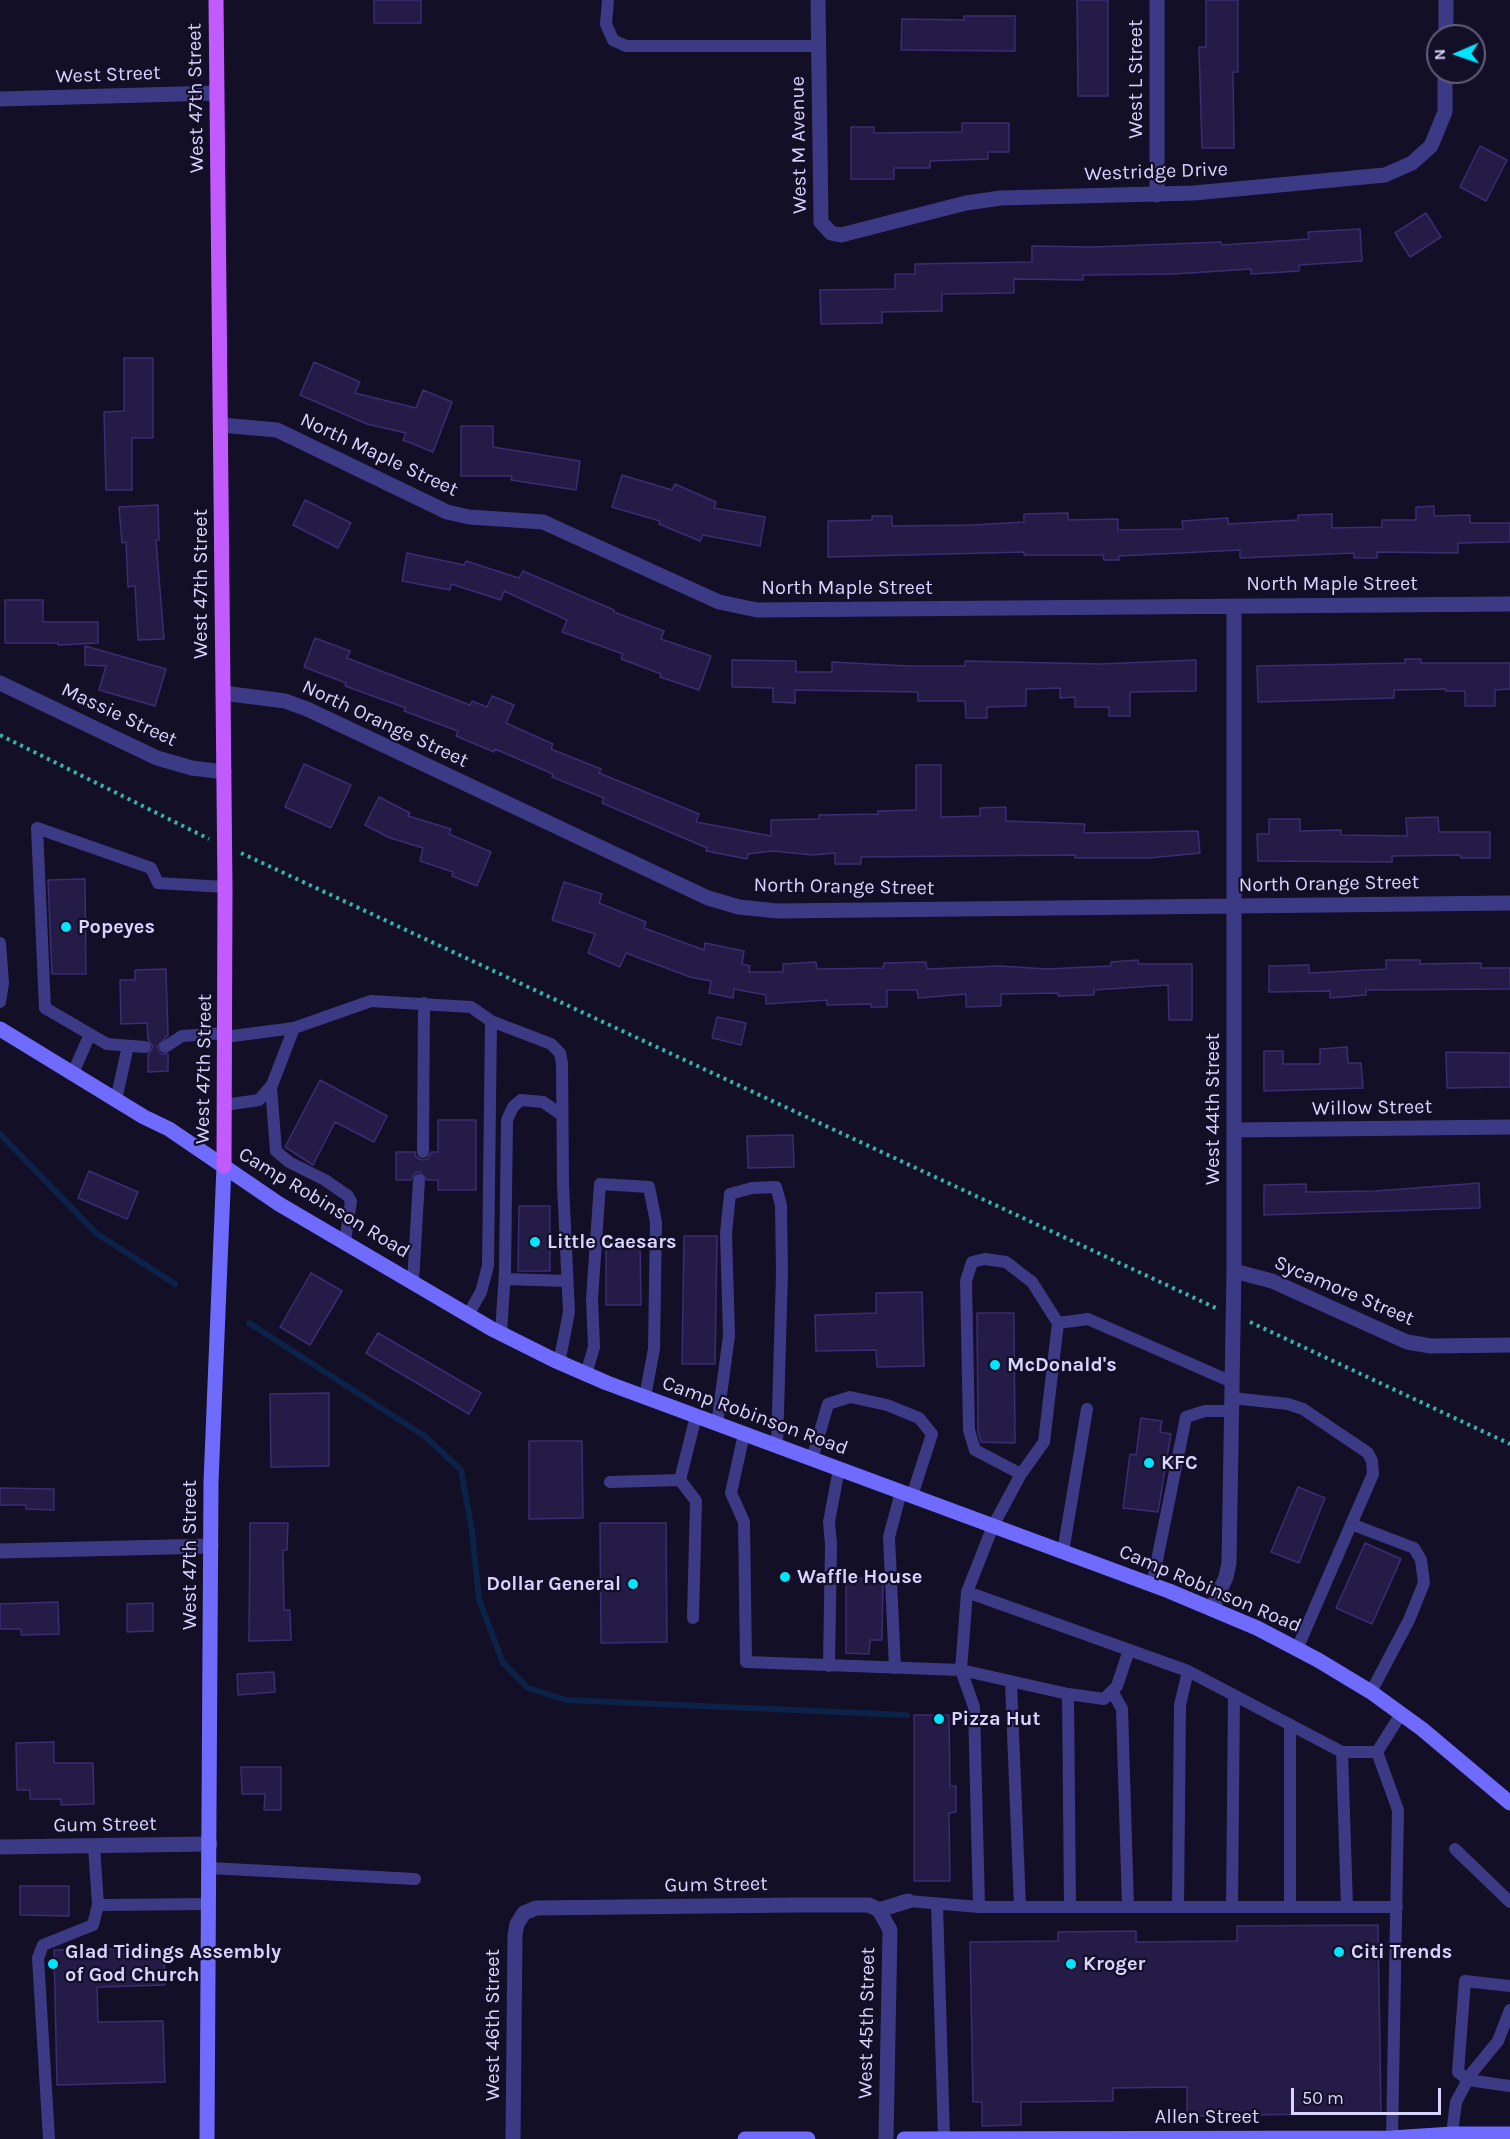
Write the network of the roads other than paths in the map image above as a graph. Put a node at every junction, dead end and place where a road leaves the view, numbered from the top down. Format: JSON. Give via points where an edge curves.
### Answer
{"nodes":[{"id":1,"x":216,"y":0,"type":"edge"},
{"id":2,"x":608,"y":0,"type":"edge"},
{"id":3,"x":818,"y":0,"type":"edge"},
{"id":4,"x":1157,"y":0,"type":"edge"},
{"id":5,"x":1446,"y":0,"type":"edge"},
{"id":6,"x":1446,"y":24,"type":"edge"},
{"id":7,"x":819,"y":46,"type":"junction"},
{"id":8,"x":1446,"y":84,"type":"edge"},
{"id":9,"x":218,"y":93,"type":"junction"},
{"id":10,"x":0,"y":99,"type":"edge"},
{"id":11,"x":1157,"y":195,"type":"junction"},
{"id":12,"x":881,"y":224,"type":"joint"},
{"id":13,"x":221,"y":425,"type":"junction"},
{"id":14,"x":1510,"y":604,"type":"edge"},
{"id":15,"x":1234,"y":606,"type":"junction"},
{"id":16,"x":0,"y":683,"type":"edge"},
{"id":17,"x":223,"y":693,"type":"junction"},
{"id":18,"x":224,"y":772,"type":"junction"},
{"id":19,"x":225,"y":887,"type":"junction"},
{"id":20,"x":1510,"y":903,"type":"edge"},
{"id":21,"x":1235,"y":906,"type":"junction"},
{"id":22,"x":0,"y":943,"type":"edge"},
{"id":23,"x":0,"y":1002,"type":"edge"},
{"id":24,"x":424,"y":1003,"type":"junction"},
{"id":25,"x":491,"y":1021,"type":"junction"},
{"id":26,"x":294,"y":1028,"type":"junction"},
{"id":27,"x":0,"y":1029,"type":"edge"},
{"id":28,"x":90,"y":1034,"type":"junction"},
{"id":29,"x":226,"y":1035,"type":"junction"},
{"id":30,"x":128,"y":1046,"type":"junction"},
{"id":31,"x":144,"y":1047,"type":"dead end"},
{"id":32,"x":165,"y":1047,"type":"dead end"},
{"id":33,"x":73,"y":1073,"type":"junction"},
{"id":34,"x":271,"y":1087,"type":"junction"},
{"id":35,"x":116,"y":1100,"type":"junction"},
{"id":36,"x":225,"y":1106,"type":"junction"},
{"id":37,"x":562,"y":1114,"type":"junction"},
{"id":38,"x":1510,"y":1127,"type":"edge"},
{"id":39,"x":1234,"y":1130,"type":"junction"},
{"id":40,"x":423,"y":1152,"type":"dead end"},
{"id":41,"x":224,"y":1167,"type":"junction"},
{"id":42,"x":419,"y":1180,"type":"dead end"},
{"id":43,"x":345,"y":1242,"type":"junction"},
{"id":44,"x":1234,"y":1271,"type":"junction"},
{"id":45,"x":505,"y":1279,"type":"junction"},
{"id":46,"x":567,"y":1281,"type":"junction"},
{"id":47,"x":413,"y":1282,"type":"junction"},
{"id":48,"x":468,"y":1315,"type":"junction"},
{"id":49,"x":1058,"y":1323,"type":"junction"},
{"id":50,"x":501,"y":1333,"type":"junction"},
{"id":51,"x":1510,"y":1345,"type":"edge"},
{"id":52,"x":559,"y":1363,"type":"junction"},
{"id":53,"x":586,"y":1374,"type":"junction"},
{"id":54,"x":1232,"y":1383,"type":"junction"},
{"id":55,"x":645,"y":1397,"type":"junction"},
{"id":56,"x":1232,"y":1404,"type":"junction"},
{"id":57,"x":1087,"y":1409,"type":"dead end"},
{"id":58,"x":696,"y":1416,"type":"junction"},
{"id":59,"x":717,"y":1424,"type":"junction"},
{"id":60,"x":744,"y":1434,"type":"junction"},
{"id":61,"x":777,"y":1446,"type":"junction"},
{"id":62,"x":812,"y":1459,"type":"junction"},
{"id":63,"x":838,"y":1469,"type":"junction"},
{"id":64,"x":1021,"y":1474,"type":"junction"},
{"id":65,"x":680,"y":1480,"type":"junction"},
{"id":66,"x":610,"y":1482,"type":"dead end"},
{"id":67,"x":906,"y":1494,"type":"junction"},
{"id":68,"x":1351,"y":1524,"type":"junction"},
{"id":69,"x":993,"y":1526,"type":"junction"},
{"id":70,"x":211,"y":1546,"type":"junction"},
{"id":71,"x":0,"y":1551,"type":"edge"},
{"id":72,"x":1063,"y":1552,"type":"junction"},
{"id":73,"x":1152,"y":1584,"type":"junction"},
{"id":74,"x":968,"y":1592,"type":"junction"},
{"id":75,"x":1212,"y":1609,"type":"junction"},
{"id":76,"x":693,"y":1618,"type":"dead end"},
{"id":77,"x":1297,"y":1649,"type":"junction"},
{"id":78,"x":1129,"y":1650,"type":"junction"},
{"id":79,"x":829,"y":1666,"type":"junction"},
{"id":80,"x":895,"y":1668,"type":"junction"},
{"id":81,"x":961,"y":1670,"type":"junction"},
{"id":82,"x":1188,"y":1671,"type":"junction"},
{"id":83,"x":1011,"y":1682,"type":"junction"},
{"id":84,"x":1112,"y":1691,"type":"junction"},
{"id":85,"x":1371,"y":1692,"type":"junction"},
{"id":86,"x":1068,"y":1694,"type":"junction"},
{"id":87,"x":1234,"y":1696,"type":"junction"},
{"id":88,"x":1401,"y":1714,"type":"junction"},
{"id":89,"x":1290,"y":1725,"type":"junction"},
{"id":90,"x":1342,"y":1752,"type":"junction"},
{"id":91,"x":1377,"y":1752,"type":"junction"},
{"id":92,"x":1510,"y":1803,"type":"edge"},
{"id":93,"x":210,"y":1844,"type":"junction"},
{"id":94,"x":94,"y":1846,"type":"junction"},
{"id":95,"x":0,"y":1847,"type":"edge"},
{"id":96,"x":1455,"y":1849,"type":"dead end"},
{"id":97,"x":210,"y":1868,"type":"junction"},
{"id":98,"x":415,"y":1879,"type":"dead end"},
{"id":99,"x":908,"y":1901,"type":"joint"},
{"id":100,"x":1510,"y":1902,"type":"edge"},
{"id":101,"x":209,"y":1904,"type":"junction"},
{"id":102,"x":937,"y":1904,"type":"junction"},
{"id":103,"x":98,"y":1905,"type":"junction"},
{"id":104,"x":979,"y":1907,"type":"junction"},
{"id":105,"x":1020,"y":1907,"type":"junction"},
{"id":106,"x":1070,"y":1907,"type":"junction"},
{"id":107,"x":1128,"y":1907,"type":"junction"},
{"id":108,"x":1178,"y":1907,"type":"junction"},
{"id":109,"x":1232,"y":1907,"type":"junction"},
{"id":110,"x":1290,"y":1907,"type":"junction"},
{"id":111,"x":1347,"y":1907,"type":"junction"},
{"id":112,"x":1396,"y":1907,"type":"junction"},
{"id":113,"x":879,"y":1910,"type":"junction"},
{"id":114,"x":524,"y":1913,"type":"joint"},
{"id":115,"x":1510,"y":1986,"type":"edge"},
{"id":116,"x":1510,"y":2010,"type":"edge"},
{"id":117,"x":1468,"y":2080,"type":"junction"},
{"id":118,"x":1510,"y":2086,"type":"edge"},
{"id":119,"x":1452,"y":2134,"type":"junction"},
{"id":120,"x":1510,"y":2134,"type":"edge"},
{"id":121,"x":944,"y":2138,"type":"edge"},
{"id":122,"x":1071,"y":2138,"type":"edge"},
{"id":123,"x":1392,"y":2138,"type":"edge"},
{"id":124,"x":49,"y":2139,"type":"edge"},
{"id":125,"x":207,"y":2139,"type":"edge"},
{"id":126,"x":513,"y":2139,"type":"edge"},
{"id":127,"x":745,"y":2139,"type":"edge"},
{"id":128,"x":760,"y":2139,"type":"edge"},
{"id":129,"x":808,"y":2139,"type":"edge"},
{"id":130,"x":886,"y":2139,"type":"edge"},
{"id":131,"x":904,"y":2139,"type":"edge"},
{"id":132,"x":919,"y":2139,"type":"edge"},
{"id":133,"x":1236,"y":2139,"type":"edge"}],
"edges":[{"from":1,"to":9,"type":"main road","name":"West 47th Street"},
{"from":2,"to":7,"type":"lane","via":[[606,24],[613,40],[626,46]]},
{"from":3,"to":7,"type":"street","name":"West M Avenue"},
{"from":4,"to":11,"type":"street","name":"West L Street"},
{"from":5,"to":6,"type":"street"},
{"from":7,"to":12,"type":"street","name":"West M Avenue","via":[[821,222],[831,233],[842,235]]},
{"from":8,"to":11,"type":"street","name":"Westridge Drive","via":[[1445,112],[1439,131],[1412,163],[1385,175]]},
{"from":9,"to":10,"type":"street","name":"West Street"},
{"from":9,"to":13,"type":"main road","name":"West 47th Street"},
{"from":11,"to":12,"type":"street","name":"Westridge Drive","via":[[1001,198]]},
{"from":13,"to":15,"type":"street","name":"North Maple Street","via":[[277,430],[447,512],[552,526],[719,602],[757,610]]},
{"from":13,"to":17,"type":"main road","name":"West 47th Street"},
{"from":14,"to":15,"type":"street","name":"North Maple Street"},
{"from":15,"to":21,"type":"street","name":"West 44th Street"},
{"from":16,"to":18,"type":"street","name":"Massie Street","via":[[157,759]]},
{"from":17,"to":18,"type":"main road","name":"West 47th Street"},
{"from":17,"to":21,"type":"street","name":"North Orange Street","via":[[285,701],[307,709],[708,898],[739,907],[777,911]]},
{"from":18,"to":19,"type":"main road","name":"West 47th Street"},
{"from":19,"to":28,"type":"lane","via":[[158,883],[151,868],[37,828],[45,1008]]},
{"from":19,"to":29,"type":"main road","name":"West 47th Street"},
{"from":20,"to":21,"type":"street","name":"North Orange Street"},
{"from":21,"to":39,"type":"street","name":"West 44th Street"},
{"from":22,"to":23,"type":"lane"},
{"from":24,"to":25,"type":"lane","via":[[471,1007]]},
{"from":24,"to":26,"type":"lane","via":[[371,1001]]},
{"from":24,"to":40,"type":"lane"},
{"from":25,"to":37,"type":"lane","via":[[551,1044],[560,1053]]},
{"from":25,"to":48,"type":"lane","via":[[488,1266],[481,1292]]},
{"from":26,"to":29,"type":"lane"},
{"from":26,"to":34,"type":"lane"},
{"from":27,"to":33,"type":"main road","name":"Camp Robinson Road"},
{"from":28,"to":30,"type":"lane","via":[[107,1044]]},
{"from":28,"to":33,"type":"lane"},
{"from":29,"to":32,"type":"lane","via":[[182,1036]]},
{"from":29,"to":36,"type":"main road","name":"West 47th Street"},
{"from":30,"to":31,"type":"lane"},
{"from":30,"to":35,"type":"lane"},
{"from":33,"to":35,"type":"main road","name":"Camp Robinson Road"},
{"from":34,"to":36,"type":"lane","via":[[259,1100]]},
{"from":34,"to":43,"type":"lane","via":[[276,1151],[325,1180],[351,1201]]},
{"from":35,"to":41,"type":"main road","name":"Camp Robinson Road","via":[[169,1129]]},
{"from":36,"to":41,"type":"main road","name":"West 47th Street"},
{"from":37,"to":45,"type":"lane","via":[[543,1102],[522,1100],[507,1120]]},
{"from":37,"to":46,"type":"lane"},
{"from":38,"to":39,"type":"street","name":"Willow Street"},
{"from":39,"to":44,"type":"street","name":"West 44th Street"},
{"from":41,"to":43,"type":"main road","name":"Camp Robinson Road"},
{"from":41,"to":70,"type":"main road","name":"West 47th Street"},
{"from":42,"to":47,"type":"lane"},
{"from":43,"to":47,"type":"main road","name":"Camp Robinson Road"},
{"from":44,"to":51,"type":"street","name":"Sycamore Street","via":[[1272,1281],[1407,1342],[1431,1346]]},
{"from":44,"to":54,"type":"street","name":"West 44th Street"},
{"from":45,"to":46,"type":"lane"},
{"from":45,"to":50,"type":"lane"},
{"from":46,"to":52,"type":"lane","via":[[568,1312]]},
{"from":47,"to":48,"type":"main road","name":"Camp Robinson Road"},
{"from":48,"to":50,"type":"main road","name":"Camp Robinson Road"},
{"from":49,"to":54,"type":"lane","via":[[1088,1319]]},
{"from":49,"to":64,"type":"lane","via":[[1044,1442]]},
{"from":49,"to":64,"type":"lane","via":[[1032,1282],[1006,1262],[972,1262],[966,1281],[969,1430],[975,1450]]},
{"from":50,"to":52,"type":"main road","name":"Camp Robinson Road"},
{"from":52,"to":53,"type":"main road","name":"Camp Robinson Road"},
{"from":53,"to":55,"type":"main road","name":"Camp Robinson Road"},
{"from":53,"to":55,"type":"lane","via":[[594,1347],[592,1299],[600,1184],[649,1187],[656,1222],[654,1348]]},
{"from":54,"to":56,"type":"street","name":"West 44th Street"},
{"from":55,"to":58,"type":"main road","name":"Camp Robinson Road"},
{"from":56,"to":68,"type":"lane","via":[[1288,1404],[1303,1409],[1368,1453],[1373,1474]]},
{"from":56,"to":73,"type":"lane","via":[[1186,1417]]},
{"from":56,"to":75,"type":"street","name":"West 44th Street","via":[[1229,1563]]},
{"from":57,"to":72,"type":"lane"},
{"from":58,"to":59,"type":"main road","name":"Camp Robinson Road"},
{"from":58,"to":65,"type":"lane"},
{"from":59,"to":60,"type":"main road","name":"Camp Robinson Road"},
{"from":59,"to":61,"type":"lane","via":[[729,1336],[726,1233],[730,1194],[776,1187],[781,1205],[782,1250]]},
{"from":60,"to":61,"type":"main road","name":"Camp Robinson Road"},
{"from":60,"to":79,"type":"lane","via":[[731,1493],[744,1522],[746,1662]]},
{"from":61,"to":62,"type":"main road","name":"Camp Robinson Road"},
{"from":62,"to":63,"type":"main road","name":"Camp Robinson Road"},
{"from":62,"to":67,"type":"lane","via":[[828,1404],[850,1397],[887,1405],[919,1418],[932,1434]]},
{"from":63,"to":67,"type":"main road","name":"Camp Robinson Road"},
{"from":63,"to":79,"type":"lane","via":[[829,1522]]},
{"from":64,"to":69,"type":"lane"},
{"from":65,"to":66,"type":"lane"},
{"from":65,"to":76,"type":"lane","via":[[696,1502]]},
{"from":67,"to":69,"type":"main road","name":"Camp Robinson Road"},
{"from":67,"to":80,"type":"lane","via":[[889,1537]]},
{"from":68,"to":77,"type":"lane"},
{"from":68,"to":85,"type":"lane","via":[[1414,1548],[1421,1560],[1424,1583],[1410,1620]]},
{"from":69,"to":72,"type":"main road","name":"Camp Robinson Road"},
{"from":69,"to":74,"type":"lane"},
{"from":70,"to":71,"type":"street"},
{"from":70,"to":93,"type":"main road","name":"West 47th Street"},
{"from":72,"to":73,"type":"main road","name":"Camp Robinson Road"},
{"from":73,"to":75,"type":"main road","name":"Camp Robinson Road"},
{"from":74,"to":78,"type":"lane"},
{"from":74,"to":81,"type":"lane"},
{"from":75,"to":77,"type":"main road","name":"Camp Robinson Road"},
{"from":77,"to":85,"type":"main road","name":"Camp Robinson Road"},
{"from":78,"to":82,"type":"lane"},
{"from":78,"to":84,"type":"lane"},
{"from":79,"to":80,"type":"lane"},
{"from":80,"to":81,"type":"lane"},
{"from":81,"to":83,"type":"lane"},
{"from":81,"to":104,"type":"lane","via":[[974,1707]]},
{"from":82,"to":87,"type":"lane"},
{"from":82,"to":108,"type":"lane","via":[[1180,1705]]},
{"from":83,"to":86,"type":"lane"},
{"from":83,"to":105,"type":"lane"},
{"from":84,"to":86,"type":"lane","via":[[1104,1699]]},
{"from":84,"to":107,"type":"lane","via":[[1122,1709]]},
{"from":85,"to":88,"type":"main road","name":"Camp Robinson Road"},
{"from":86,"to":106,"type":"lane"},
{"from":87,"to":89,"type":"lane"},
{"from":87,"to":109,"type":"lane"},
{"from":88,"to":91,"type":"lane"},
{"from":88,"to":92,"type":"main road","name":"Camp Robinson Road"},
{"from":89,"to":90,"type":"lane"},
{"from":89,"to":110,"type":"lane"},
{"from":90,"to":91,"type":"lane"},
{"from":90,"to":111,"type":"lane"},
{"from":91,"to":112,"type":"lane","via":[[1398,1810]]},
{"from":93,"to":94,"type":"street","name":"Gum Street"},
{"from":93,"to":97,"type":"main road","name":"West 47th Street"},
{"from":94,"to":95,"type":"street","name":"Gum Street"},
{"from":94,"to":103,"type":"lane"},
{"from":96,"to":100,"type":"lane"},
{"from":97,"to":98,"type":"lane"},
{"from":97,"to":101,"type":"main road","name":"West 47th Street"},
{"from":99,"to":102,"type":"lane"},
{"from":99,"to":113,"type":"street","name":"Gum Street"},
{"from":101,"to":103,"type":"lane"},
{"from":101,"to":125,"type":"main road","name":"West 47th Street"},
{"from":102,"to":104,"type":"lane"},
{"from":102,"to":121,"type":"lane"},
{"from":103,"to":124,"type":"lane","via":[[93,1925],[43,1945],[38,1958]]},
{"from":104,"to":105,"type":"lane"},
{"from":105,"to":106,"type":"lane"},
{"from":106,"to":107,"type":"lane"},
{"from":107,"to":108,"type":"lane"},
{"from":108,"to":109,"type":"lane"},
{"from":109,"to":110,"type":"lane"},
{"from":110,"to":111,"type":"lane"},
{"from":111,"to":112,"type":"lane"},
{"from":112,"to":123,"type":"lane"},
{"from":113,"to":114,"type":"street","name":"Gum Street","via":[[869,1905],[794,1905],[536,1908]]},
{"from":113,"to":130,"type":"street","name":"West 45th Street","via":[[890,1930]]},
{"from":114,"to":126,"type":"street","name":"West 46th Street","via":[[515,1935]]},
{"from":115,"to":117,"type":"lane","via":[[1465,1981],[1458,2072]]},
{"from":116,"to":117,"type":"lane","via":[[1498,2041]]},
{"from":117,"to":118,"type":"lane"},
{"from":117,"to":119,"type":"lane","via":[[1456,2102]]},
{"from":119,"to":120,"type":"main road","name":"Allen Street"},
{"from":119,"to":123,"type":"main road","name":"Allen Street"},
{"from":121,"to":122,"type":"main road","name":"Allen Street"},
{"from":121,"to":132,"type":"main road","name":"Allen Street"},
{"from":122,"to":133,"type":"main road","name":"Allen Street"},
{"from":123,"to":133,"type":"main road","name":"Allen Street"},
{"from":127,"to":128,"type":"main road"},
{"from":128,"to":129,"type":"main road"},
{"from":131,"to":132,"type":"main road","name":"Allen Street"}]}
